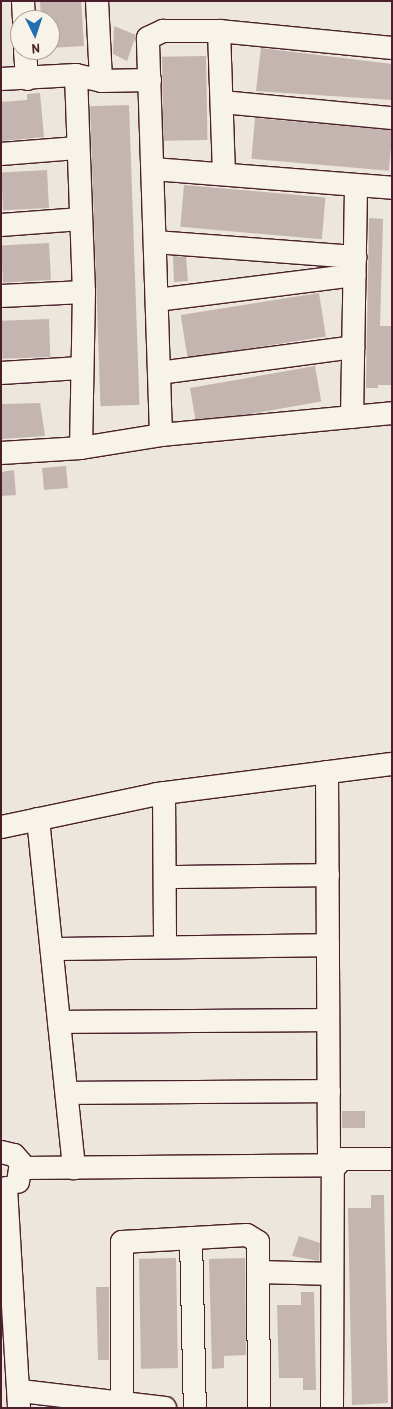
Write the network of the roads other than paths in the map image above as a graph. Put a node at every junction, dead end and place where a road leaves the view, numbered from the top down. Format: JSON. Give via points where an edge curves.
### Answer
{"nodes":[{"id":1,"x":97,"y":1,"type":"edge"},
{"id":2,"x":220,"y":31,"type":"junction"},
{"id":3,"x":392,"y":48,"type":"edge"},
{"id":4,"x":26,"y":60,"type":"edge"},
{"id":5,"x":76,"y":75,"type":"junction"},
{"id":6,"x":27,"y":78,"type":"junction"},
{"id":7,"x":1,"y":79,"type":"edge"},
{"id":8,"x":150,"y":80,"type":"junction"},
{"id":9,"x":101,"y":81,"type":"junction"},
{"id":10,"x":222,"y":102,"type":"junction"},
{"id":11,"x":392,"y":118,"type":"edge"},
{"id":12,"x":77,"y":148,"type":"junction"},
{"id":13,"x":1,"y":154,"type":"edge"},
{"id":14,"x":153,"y":169,"type":"junction"},
{"id":15,"x":224,"y":174,"type":"junction"},
{"id":16,"x":356,"y":187,"type":"junction"},
{"id":17,"x":392,"y":188,"type":"edge"},
{"id":18,"x":81,"y":219,"type":"junction"},
{"id":19,"x":1,"y":225,"type":"edge"},
{"id":20,"x":155,"y":242,"type":"junction"},
{"id":21,"x":354,"y":266,"type":"junction"},
{"id":22,"x":84,"y":292,"type":"junction"},
{"id":23,"x":1,"y":296,"type":"edge"},
{"id":24,"x":157,"y":300,"type":"junction"},
{"id":25,"x":353,"y":347,"type":"junction"},
{"id":26,"x":80,"y":368,"type":"junction"},
{"id":27,"x":1,"y":373,"type":"edge"},
{"id":28,"x":159,"y":373,"type":"junction"},
{"id":29,"x":392,"y":413,"type":"edge"},
{"id":30,"x":352,"y":417,"type":"junction"},
{"id":31,"x":162,"y":435,"type":"junction"},
{"id":32,"x":81,"y":448,"type":"junction"},
{"id":33,"x":1,"y":453,"type":"edge"},
{"id":34,"x":392,"y":764,"type":"edge"},
{"id":35,"x":327,"y":772,"type":"junction"},
{"id":36,"x":164,"y":793,"type":"junction"},
{"id":37,"x":38,"y":819,"type":"junction"},
{"id":38,"x":1,"y":827,"type":"edge"},
{"id":39,"x":328,"y":876,"type":"junction"},
{"id":40,"x":167,"y":878,"type":"junction"},
{"id":41,"x":328,"y":945,"type":"junction"},
{"id":42,"x":165,"y":947,"type":"junction"},
{"id":43,"x":52,"y":949,"type":"junction"},
{"id":44,"x":328,"y":1020,"type":"junction"},
{"id":45,"x":59,"y":1022,"type":"junction"},
{"id":46,"x":328,"y":1091,"type":"junction"},
{"id":47,"x":67,"y":1093,"type":"junction"},
{"id":48,"x":2,"y":1147,"type":"edge"},
{"id":49,"x":392,"y":1159,"type":"edge"},
{"id":50,"x":332,"y":1166,"type":"junction"},
{"id":51,"x":22,"y":1168,"type":"junction"},
{"id":52,"x":74,"y":1168,"type":"junction"},
{"id":53,"x":4,"y":1188,"type":"edge"},
{"id":54,"x":192,"y":1238,"type":"junction"},
{"id":55,"x":259,"y":1272,"type":"junction"},
{"id":56,"x":332,"y":1274,"type":"junction"},
{"id":57,"x":20,"y":1400,"type":"edge"},
{"id":58,"x":122,"y":1404,"type":"junction"},
{"id":59,"x":165,"y":1408,"type":"edge"},
{"id":60,"x":195,"y":1408,"type":"edge"},
{"id":61,"x":259,"y":1408,"type":"edge"},
{"id":62,"x":332,"y":1408,"type":"edge"}],
"edges":[{"from":1,"to":9,"type":"street"},
{"from":2,"to":3,"type":"street"},
{"from":2,"to":8,"type":"street","via":[[151,34],[148,38]]},
{"from":2,"to":10,"type":"street"},
{"from":4,"to":6,"type":"street"},
{"from":5,"to":6,"type":"street"},
{"from":5,"to":9,"type":"street"},
{"from":5,"to":12,"type":"street"},
{"from":6,"to":7,"type":"street"},
{"from":8,"to":9,"type":"street"},
{"from":8,"to":14,"type":"street"},
{"from":10,"to":11,"type":"street"},
{"from":10,"to":15,"type":"street"},
{"from":12,"to":13,"type":"street"},
{"from":12,"to":18,"type":"street"},
{"from":14,"to":15,"type":"street"},
{"from":14,"to":20,"type":"street"},
{"from":15,"to":16,"type":"street"},
{"from":16,"to":17,"type":"street"},
{"from":16,"to":21,"type":"street"},
{"from":18,"to":19,"type":"street"},
{"from":18,"to":22,"type":"street"},
{"from":20,"to":21,"type":"street"},
{"from":20,"to":24,"type":"street"},
{"from":21,"to":24,"type":"street"},
{"from":21,"to":25,"type":"street"},
{"from":22,"to":23,"type":"street"},
{"from":22,"to":26,"type":"street"},
{"from":24,"to":28,"type":"street"},
{"from":25,"to":28,"type":"street"},
{"from":25,"to":30,"type":"street"},
{"from":26,"to":27,"type":"street"},
{"from":26,"to":32,"type":"street"},
{"from":28,"to":31,"type":"street"},
{"from":29,"to":30,"type":"street"},
{"from":30,"to":31,"type":"street"},
{"from":31,"to":32,"type":"street"},
{"from":32,"to":33,"type":"street"},
{"from":34,"to":35,"type":"street"},
{"from":35,"to":36,"type":"street"},
{"from":35,"to":39,"type":"street"},
{"from":36,"to":37,"type":"street"},
{"from":36,"to":40,"type":"street"},
{"from":37,"to":38,"type":"street"},
{"from":37,"to":43,"type":"street"},
{"from":39,"to":40,"type":"street"},
{"from":39,"to":41,"type":"street"},
{"from":40,"to":42,"type":"street"},
{"from":41,"to":42,"type":"street"},
{"from":41,"to":44,"type":"street"},
{"from":42,"to":43,"type":"street"},
{"from":43,"to":45,"type":"street"},
{"from":44,"to":45,"type":"street"},
{"from":44,"to":46,"type":"street"},
{"from":45,"to":47,"type":"street"},
{"from":46,"to":47,"type":"street"},
{"from":46,"to":50,"type":"street"},
{"from":47,"to":52,"type":"street"},
{"from":48,"to":51,"type":"street","via":[[18,1158]]},
{"from":49,"to":50,"type":"street","via":[[342,1159]]},
{"from":50,"to":52,"type":"street"},
{"from":50,"to":56,"type":"street"},
{"from":51,"to":52,"type":"street"},
{"from":51,"to":53,"type":"street","via":[[20,1180]]},
{"from":53,"to":57,"type":"street"},
{"from":54,"to":55,"type":"street","via":[[253,1236],[258,1242]]},
{"from":54,"to":58,"type":"street","via":[[127,1239],[121,1244]]},
{"from":54,"to":60,"type":"street"},
{"from":55,"to":56,"type":"street"},
{"from":55,"to":61,"type":"street"},
{"from":56,"to":62,"type":"street"},
{"from":57,"to":58,"type":"street"},
{"from":58,"to":59,"type":"street"}]}
